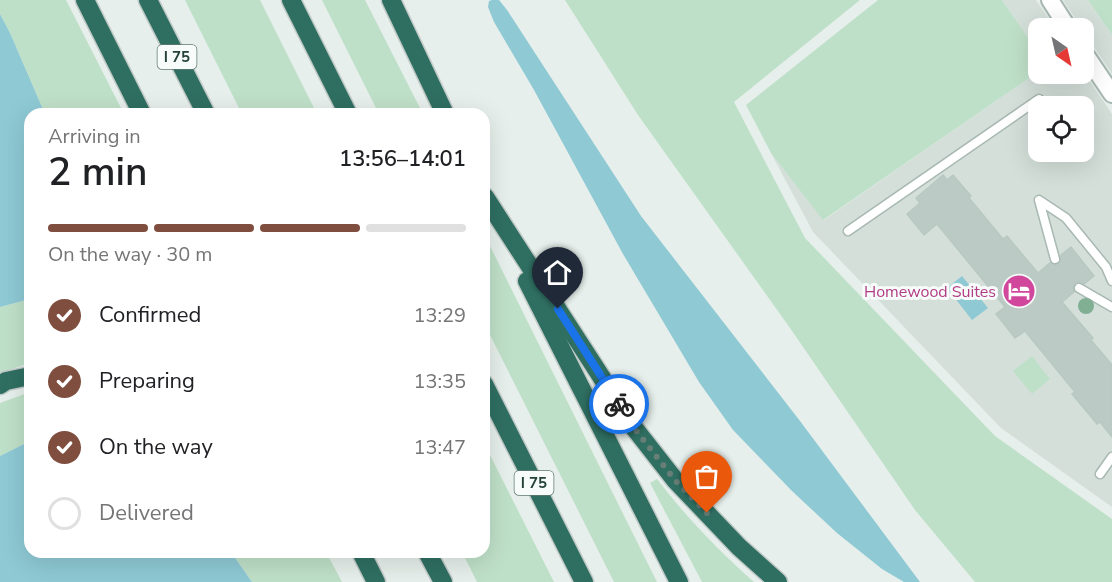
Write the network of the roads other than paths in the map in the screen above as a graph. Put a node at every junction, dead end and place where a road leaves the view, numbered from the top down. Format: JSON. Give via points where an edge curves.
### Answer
{"nodes":[{"id":1,"x":86,"y":0,"type":"edge"},
{"id":2,"x":148,"y":0,"type":"edge"},
{"id":3,"x":291,"y":0,"type":"edge"},
{"id":4,"x":391,"y":0,"type":"edge"},
{"id":5,"x":1050,"y":0,"type":"edge"},
{"id":6,"x":1062,"y":18,"type":"edge"},
{"id":7,"x":1094,"y":67,"type":"edge"},
{"id":8,"x":1112,"y":94,"type":"edge"},
{"id":9,"x":1028,"y":107,"type":"edge"},
{"id":10,"x":139,"y":108,"type":"edge"},
{"id":11,"x":203,"y":108,"type":"edge"},
{"id":12,"x":345,"y":108,"type":"edge"},
{"id":13,"x":442,"y":108,"type":"edge"},
{"id":14,"x":490,"y":204,"type":"edge"},
{"id":15,"x":490,"y":206,"type":"edge"},
{"id":16,"x":848,"y":231,"type":"dead end"},
{"id":17,"x":1055,"y":259,"type":"dead end"},
{"id":18,"x":1112,"y":280,"type":"edge"},
{"id":19,"x":1079,"y":288,"type":"dead end"},
{"id":20,"x":1112,"y":307,"type":"edge"},
{"id":21,"x":24,"y":377,"type":"edge"},
{"id":22,"x":0,"y":385,"type":"edge"},
{"id":23,"x":490,"y":396,"type":"edge"},
{"id":24,"x":1112,"y":457,"type":"edge"},
{"id":25,"x":1100,"y":474,"type":"dead end"},
{"id":26,"x":363,"y":558,"type":"edge"},
{"id":27,"x":431,"y":558,"type":"edge"},
{"id":28,"x":374,"y":579,"type":"edge"},
{"id":29,"x":443,"y":582,"type":"edge"},
{"id":30,"x":584,"y":582,"type":"edge"},
{"id":31,"x":679,"y":582,"type":"edge"},
{"id":32,"x":778,"y":582,"type":"edge"}],
"edges":[{"from":1,"to":10,"type":"highway"},
{"from":2,"to":11,"type":"highway","number":"I 75"},
{"from":3,"to":12,"type":"highway"},
{"from":4,"to":13,"type":"highway"},
{"from":5,"to":6,"type":"street"},
{"from":7,"to":8,"type":"street"},
{"from":9,"to":16,"type":"lane"},
{"from":14,"to":32,"type":"highway","via":[[635,429],[675,480]]},
{"from":15,"to":31,"type":"highway"},
{"from":17,"to":18,"type":"lane","via":[[1039,200],[1066,218]]},
{"from":19,"to":20,"type":"lane"},
{"from":21,"to":22,"type":"highway"},
{"from":23,"to":30,"type":"highway","number":"I 75"},
{"from":24,"to":25,"type":"lane"},
{"from":26,"to":28,"type":"highway"},
{"from":27,"to":29,"type":"highway"}]}
